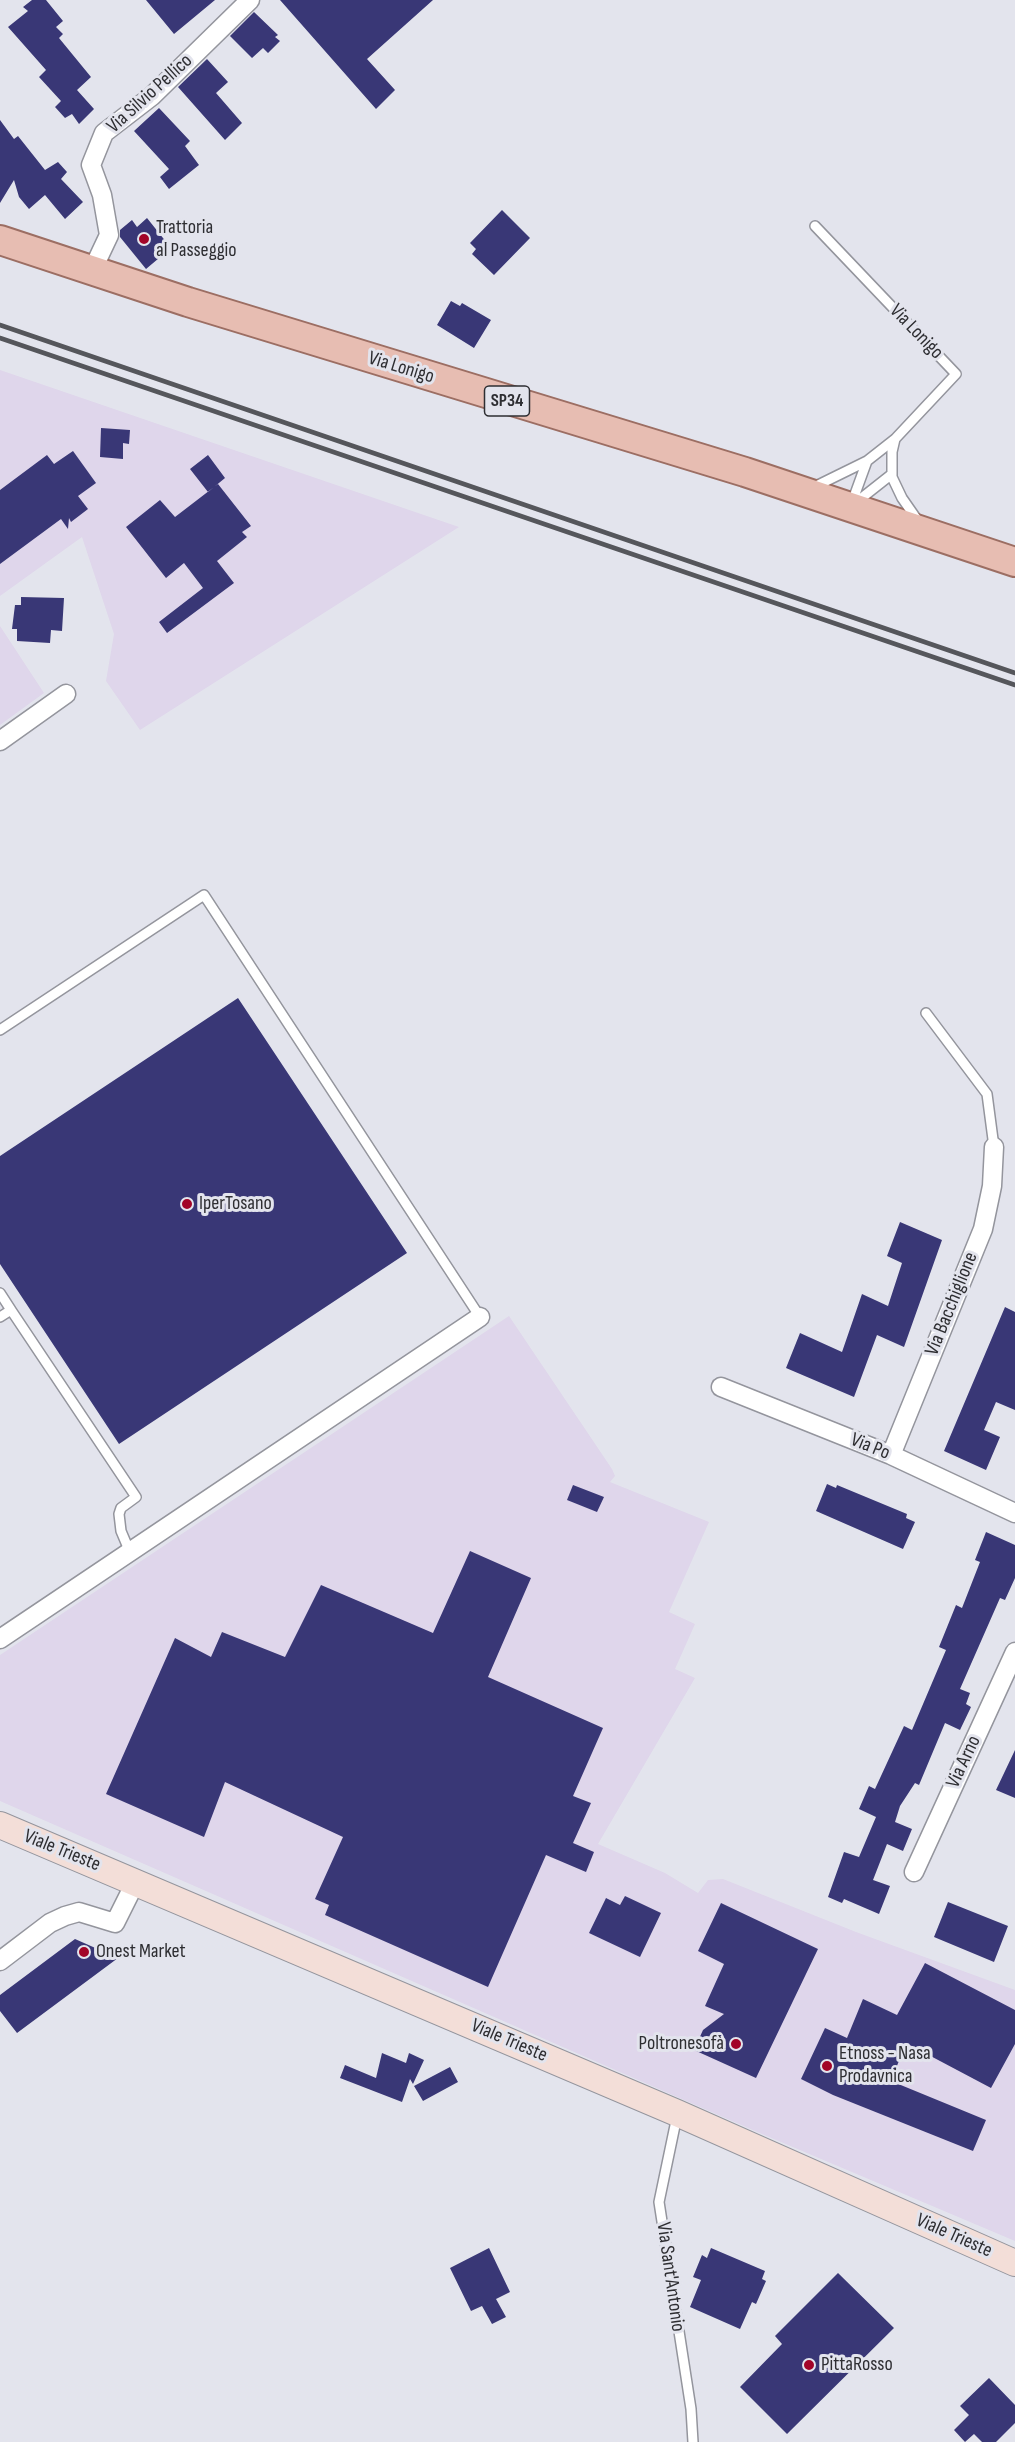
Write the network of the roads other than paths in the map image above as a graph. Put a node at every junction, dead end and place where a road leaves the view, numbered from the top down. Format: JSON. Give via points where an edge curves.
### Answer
{"nodes":[{"id":1,"x":249,"y":1,"type":"edge"},
{"id":2,"x":815,"y":226,"type":"dead end"},
{"id":3,"x":0,"y":240,"type":"edge"},
{"id":4,"x":92,"y":271,"type":"junction"},
{"id":5,"x":895,"y":439,"type":"junction"},
{"id":6,"x":867,"y":461,"type":"junction"},
{"id":7,"x":892,"y":474,"type":"junction"},
{"id":8,"x":804,"y":492,"type":"junction"},
{"id":9,"x":850,"y":507,"type":"junction"},
{"id":10,"x":928,"y":533,"type":"junction"},
{"id":11,"x":1015,"y":562,"type":"edge"},
{"id":12,"x":66,"y":694,"type":"dead end"},
{"id":13,"x":0,"y":741,"type":"edge"},
{"id":14,"x":926,"y":1013,"type":"dead end"},
{"id":15,"x":0,"y":1030,"type":"edge"},
{"id":16,"x":994,"y":1148,"type":"joint"},
{"id":17,"x":0,"y":1293,"type":"edge"},
{"id":18,"x":11,"y":1310,"type":"junction"},
{"id":19,"x":0,"y":1317,"type":"edge"},
{"id":20,"x":480,"y":1317,"type":"joint"},
{"id":21,"x":721,"y":1387,"type":"dead end"},
{"id":22,"x":891,"y":1455,"type":"junction"},
{"id":23,"x":1015,"y":1514,"type":"edge"},
{"id":24,"x":129,"y":1550,"type":"junction"},
{"id":25,"x":0,"y":1639,"type":"edge"},
{"id":26,"x":1015,"y":1652,"type":"edge"},
{"id":27,"x":0,"y":1825,"type":"edge"},
{"id":28,"x":914,"y":1872,"type":"dead end"},
{"id":29,"x":136,"y":1881,"type":"junction"},
{"id":30,"x":0,"y":1962,"type":"edge"},
{"id":31,"x":677,"y":2113,"type":"junction"},
{"id":32,"x":1015,"y":2263,"type":"edge"},
{"id":33,"x":693,"y":2442,"type":"edge"}],
"edges":[{"from":1,"to":4,"type":"street","name":"Via Silvio Pellico","via":[[152,96],[104,133],[91,165],[102,195],[109,235]]},
{"from":2,"to":5,"type":"lane","name":"Via Lonigo","via":[[956,374]]},
{"from":3,"to":4,"type":"main road","name":"Via Lonigo","number":"SP34"},
{"from":4,"to":8,"type":"main road","name":"Via Lonigo","number":"SP34"},
{"from":5,"to":6,"type":"lane","name":"Via Lonigo"},
{"from":5,"to":7,"type":"lane"},
{"from":6,"to":8,"type":"lane","name":"Via Lonigo"},
{"from":6,"to":9,"type":"lane"},
{"from":7,"to":9,"type":"lane"},
{"from":7,"to":10,"type":"lane","via":[[902,498]]},
{"from":8,"to":9,"type":"main road","name":"Via Lonigo","number":"SP34"},
{"from":9,"to":10,"type":"main road","name":"Via Lonigo","number":"SP34"},
{"from":10,"to":11,"type":"main road","name":"Via Lonigo","number":"SP34"},
{"from":12,"to":13,"type":"street"},
{"from":14,"to":16,"type":"lane","via":[[987,1094]]},
{"from":15,"to":20,"type":"lane","via":[[204,895]]},
{"from":16,"to":22,"type":"street","name":"Via Bacchiglione","via":[[993,1186],[983,1229]]},
{"from":17,"to":18,"type":"lane"},
{"from":18,"to":19,"type":"lane"},
{"from":18,"to":24,"type":"lane","via":[[136,1497],[121,1508],[120,1514],[121,1531]]},
{"from":20,"to":24,"type":"street"},
{"from":21,"to":22,"type":"street","name":"Via Po"},
{"from":22,"to":23,"type":"street","name":"Via Po"},
{"from":24,"to":25,"type":"street"},
{"from":26,"to":28,"type":"street","name":"Via Arno"},
{"from":27,"to":29,"type":"main road","name":"Viale Trieste"},
{"from":29,"to":30,"type":"street","via":[[115,1923],[79,1911],[50,1923]]},
{"from":29,"to":31,"type":"main road","name":"Viale Trieste"},
{"from":31,"to":32,"type":"main road","name":"Viale Trieste"},
{"from":31,"to":33,"type":"lane","name":"Via Sant'Antonio","via":[[659,2202]]}]}
